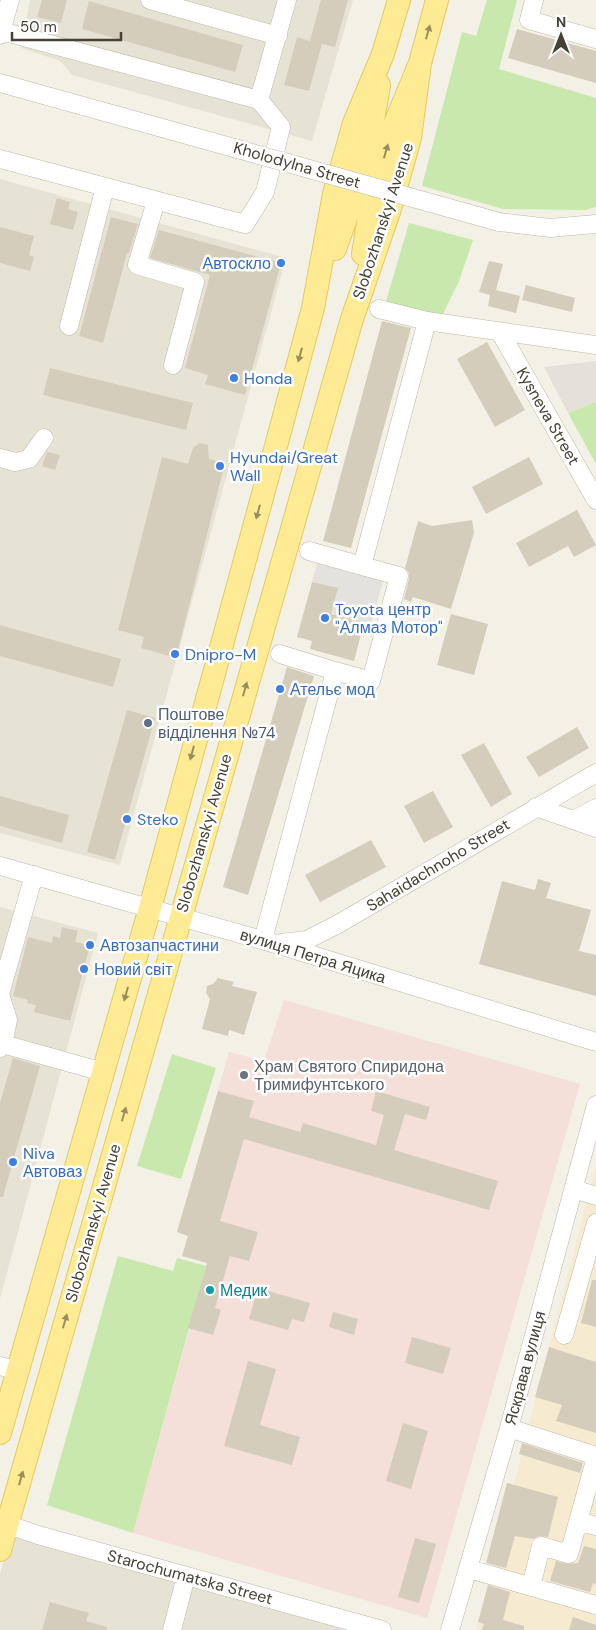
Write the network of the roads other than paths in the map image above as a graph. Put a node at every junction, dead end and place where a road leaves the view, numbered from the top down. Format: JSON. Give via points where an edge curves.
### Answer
{"nodes":[{"id":1,"x":10,"y":0,"type":"edge"},
{"id":2,"x":150,"y":0,"type":"edge"},
{"id":3,"x":287,"y":0,"type":"edge"},
{"id":4,"x":399,"y":0,"type":"edge"},
{"id":5,"x":437,"y":0,"type":"edge"},
{"id":6,"x":534,"y":0,"type":"edge"},
{"id":7,"x":1,"y":33,"type":"edge"},
{"id":8,"x":278,"y":36,"type":"junction"},
{"id":9,"x":596,"y":39,"type":"edge"},
{"id":10,"x":0,"y":82,"type":"edge"},
{"id":11,"x":259,"y":100,"type":"junction"},
{"id":12,"x":0,"y":159,"type":"edge"},
{"id":13,"x":105,"y":187,"type":"junction"},
{"id":14,"x":156,"y":200,"type":"junction"},
{"id":15,"x":596,"y":224,"type":"edge"},
{"id":16,"x":379,"y":309,"type":"dead end"},
{"id":17,"x":427,"y":321,"type":"junction"},
{"id":18,"x":69,"y":326,"type":"dead end"},
{"id":19,"x":500,"y":332,"type":"junction"},
{"id":20,"x":596,"y":345,"type":"edge"},
{"id":21,"x":172,"y":365,"type":"dead end"},
{"id":22,"x":44,"y":438,"type":"dead end"},
{"id":23,"x":0,"y":458,"type":"edge"},
{"id":24,"x":596,"y":500,"type":"edge"},
{"id":25,"x":309,"y":550,"type":"dead end"},
{"id":26,"x":362,"y":566,"type":"junction"},
{"id":27,"x":280,"y":654,"type":"dead end"},
{"id":28,"x":335,"y":671,"type":"junction"},
{"id":29,"x":596,"y":773,"type":"edge"},
{"id":30,"x":536,"y":807,"type":"junction"},
{"id":31,"x":596,"y":808,"type":"edge"},
{"id":32,"x":574,"y":820,"type":"junction"},
{"id":33,"x":596,"y":828,"type":"edge"},
{"id":34,"x":0,"y":866,"type":"edge"},
{"id":35,"x":34,"y":875,"type":"junction"},
{"id":36,"x":150,"y":908,"type":"junction"},
{"id":37,"x":180,"y":917,"type":"junction"},
{"id":38,"x":269,"y":942,"type":"junction"},
{"id":39,"x":596,"y":1042,"type":"edge"},
{"id":40,"x":2,"y":1046,"type":"edge"},
{"id":41,"x":103,"y":1072,"type":"junction"},
{"id":42,"x":596,"y":1105,"type":"edge"},
{"id":43,"x":574,"y":1189,"type":"junction"},
{"id":44,"x":596,"y":1196,"type":"edge"},
{"id":45,"x":596,"y":1223,"type":"edge"},
{"id":46,"x":564,"y":1335,"type":"dead end"},
{"id":47,"x":9,"y":1369,"type":"edge"},
{"id":48,"x":509,"y":1428,"type":"junction"},
{"id":49,"x":0,"y":1433,"type":"edge"},
{"id":50,"x":596,"y":1456,"type":"edge"},
{"id":51,"x":578,"y":1521,"type":"junction"},
{"id":52,"x":4,"y":1523,"type":"edge"},
{"id":53,"x":596,"y":1526,"type":"edge"},
{"id":54,"x":0,"y":1550,"type":"edge"},
{"id":55,"x":469,"y":1569,"type":"junction"},
{"id":56,"x":186,"y":1576,"type":"junction"},
{"id":57,"x":531,"y":1587,"type":"junction"},
{"id":58,"x":596,"y":1605,"type":"edge"},
{"id":59,"x":172,"y":1630,"type":"edge"},
{"id":60,"x":382,"y":1630,"type":"edge"},
{"id":61,"x":450,"y":1630,"type":"edge"}],
"edges":[{"from":1,"to":7,"type":"street"},
{"from":2,"to":8,"type":"street"},
{"from":3,"to":8,"type":"street"},
{"from":4,"to":36,"type":"main road","name":"Slobozhanskyi Avenue","one_way":true,"via":[[383,54],[373,128],[353,200],[313,308]]},
{"from":37,"to":5,"type":"main road","name":"Slobozhanskyi Avenue","one_way":true,"via":[[352,319],[371,204],[391,133],[420,63]]},
{"from":6,"to":9,"type":"street","via":[[529,20]]},
{"from":7,"to":11,"type":"street"},
{"from":8,"to":11,"type":"street"},
{"from":10,"to":15,"type":"street","name":"Kholodylna Street","bridge":true,"via":[[500,222],[550,228]]},
{"from":11,"to":14,"type":"street","via":[[281,127],[265,192],[245,224]]},
{"from":12,"to":13,"type":"street"},
{"from":13,"to":14,"type":"street"},
{"from":13,"to":18,"type":"street"},
{"from":14,"to":21,"type":"street","via":[[137,265],[195,282]]},
{"from":16,"to":17,"type":"street"},
{"from":17,"to":19,"type":"street"},
{"from":17,"to":26,"type":"street"},
{"from":19,"to":20,"type":"street"},
{"from":19,"to":24,"type":"street","name":"Kysneva Street"},
{"from":22,"to":23,"type":"street","via":[[29,459],[15,462]]},
{"from":25,"to":26,"type":"street"},
{"from":26,"to":28,"type":"street","via":[[399,576],[371,681]]},
{"from":27,"to":28,"type":"street"},
{"from":28,"to":38,"type":"street"},
{"from":29,"to":30,"type":"street","name":"Sahaidachnoho Street"},
{"from":30,"to":32,"type":"street"},
{"from":30,"to":38,"type":"street","name":"Sahaidachnoho Street","via":[[307,940]]},
{"from":31,"to":32,"type":"street"},
{"from":32,"to":33,"type":"street"},
{"from":34,"to":35,"type":"street","name":"вулиця Петра Яцика"},
{"from":35,"to":36,"type":"street","name":"вулиця Петра Яцика"},
{"from":35,"to":40,"type":"street","via":[[0,994],[8,1020]]},
{"from":36,"to":37,"type":"street","name":"вулиця Петра Яцика"},
{"from":36,"to":41,"type":"main road","name":"Slobozhanskyi Avenue","one_way":true},
{"from":37,"to":38,"type":"street","name":"вулиця Петра Яцика"},
{"from":52,"to":37,"type":"main road","name":"Slobozhanskyi Avenue","one_way":true},
{"from":38,"to":39,"type":"street","name":"вулиця Петра Яцика"},
{"from":40,"to":41,"type":"street"},
{"from":41,"to":47,"type":"main road","name":"Slobozhanskyi Avenue"},
{"from":42,"to":43,"type":"street","name":"Яскрава вулиця"},
{"from":43,"to":44,"type":"street"},
{"from":43,"to":48,"type":"street","name":"Яскрава вулиця"},
{"from":45,"to":46,"type":"street"},
{"from":47,"to":49,"type":"main road","name":"Slobozhanskyi Avenue"},
{"from":48,"to":50,"type":"street"},
{"from":48,"to":55,"type":"street","name":"Яскрава вулиця"},
{"from":50,"to":51,"type":"street"},
{"from":51,"to":53,"type":"street"},
{"from":51,"to":57,"type":"street","via":[[569,1554],[541,1546]]},
{"from":52,"to":54,"type":"main road","name":"Slobozhanskyi Avenue"},
{"from":52,"to":56,"type":"street","name":"Starochumatska Street","via":[[38,1536]]},
{"from":55,"to":57,"type":"street"},
{"from":55,"to":61,"type":"street","name":"Яскрава вулиця"},
{"from":56,"to":59,"type":"street"},
{"from":56,"to":60,"type":"street","name":"Starochumatska Street"},
{"from":57,"to":58,"type":"street"}]}
